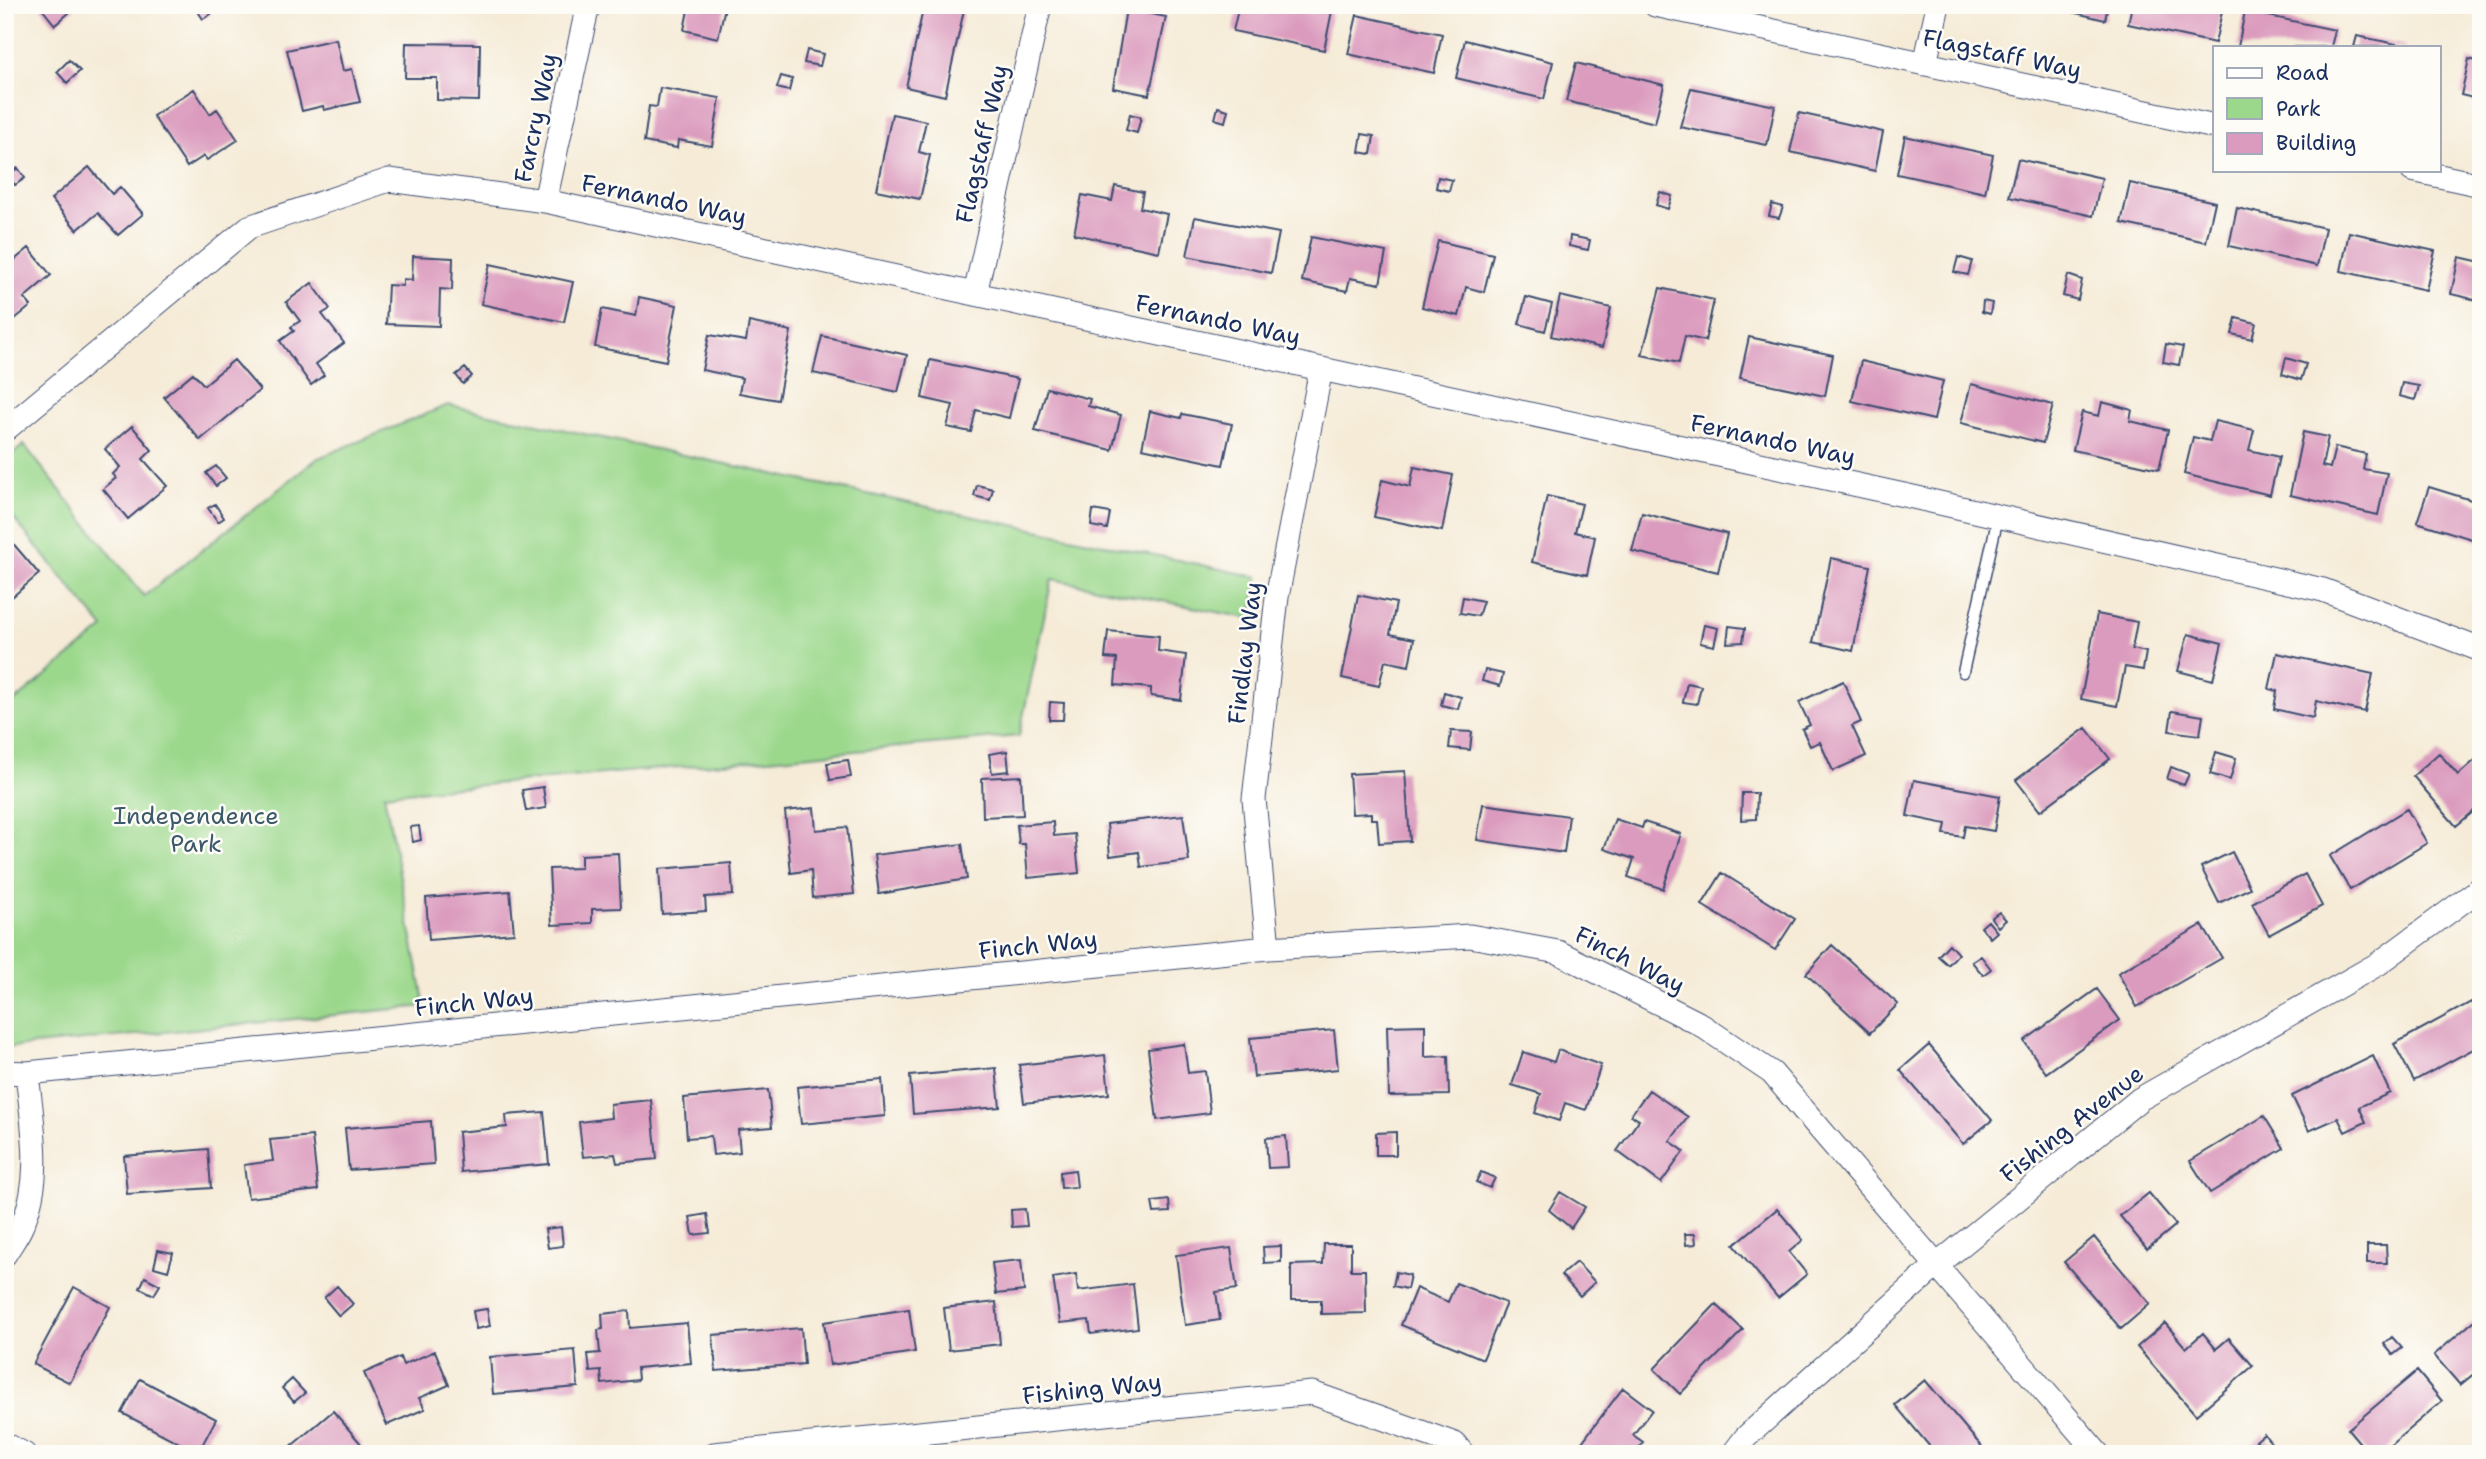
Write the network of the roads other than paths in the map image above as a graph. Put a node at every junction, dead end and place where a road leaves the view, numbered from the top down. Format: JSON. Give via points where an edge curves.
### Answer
{"nodes":[{"id":1,"x":588,"y":5,"type":"edge"},
{"id":2,"x":1040,"y":5,"type":"edge"},
{"id":3,"x":1655,"y":5,"type":"edge"},
{"id":4,"x":1938,"y":5,"type":"edge"},
{"id":5,"x":1925,"y":64,"type":"junction"},
{"id":6,"x":2213,"y":127,"type":"edge"},
{"id":7,"x":2421,"y":172,"type":"edge"},
{"id":8,"x":2481,"y":185,"type":"edge"},
{"id":9,"x":545,"y":201,"type":"junction"},
{"id":10,"x":975,"y":295,"type":"junction"},
{"id":11,"x":1321,"y":369,"type":"junction"},
{"id":12,"x":5,"y":430,"type":"edge"},
{"id":13,"x":1998,"y":517,"type":"junction"},
{"id":14,"x":2481,"y":650,"type":"edge"},
{"id":15,"x":1963,"y":672,"type":"dead end"},
{"id":16,"x":2481,"y":888,"type":"edge"},
{"id":17,"x":1268,"y":948,"type":"junction"},
{"id":18,"x":16,"y":1073,"type":"edge"},
{"id":19,"x":5,"y":1254,"type":"edge"},
{"id":20,"x":1937,"y":1265,"type":"junction"},
{"id":21,"x":5,"y":1444,"type":"edge"},
{"id":22,"x":24,"y":1454,"type":"edge"},
{"id":23,"x":714,"y":1454,"type":"edge"},
{"id":24,"x":1464,"y":1454,"type":"edge"},
{"id":25,"x":1733,"y":1454,"type":"edge"},
{"id":26,"x":2098,"y":1454,"type":"edge"}],
"edges":[{"from":1,"to":9,"type":"street","name":"Farcry Way"},
{"from":2,"to":10,"type":"street","name":"Flagstaff Way"},
{"from":3,"to":5,"type":"street","name":"Flagstaff Way"},
{"from":4,"to":5,"type":"street"},
{"from":5,"to":6,"type":"street","name":"Flagstaff Way"},
{"from":7,"to":8,"type":"street"},
{"from":9,"to":10,"type":"street","name":"Fernando Way"},
{"from":9,"to":12,"type":"street","name":"Fernando Way","via":[[389,180],[249,228]]},
{"from":10,"to":11,"type":"street","name":"Fernando Way"},
{"from":11,"to":13,"type":"street","name":"Fernando Way"},
{"from":11,"to":17,"type":"street","name":"Findlay Way","via":[[1277,597],[1254,799]]},
{"from":13,"to":14,"type":"street","name":"Fernando Way","via":[[2323,590]]},
{"from":13,"to":15,"type":"lane"},
{"from":16,"to":20,"type":"street","name":"Fishing Avenue","via":[[2378,964],[2140,1099]]},
{"from":17,"to":18,"type":"street","name":"Finch Way"},
{"from":17,"to":20,"type":"street","name":"Finch Way","via":[[1470,936],[1558,952],[1698,1023],[1772,1073]]},
{"from":18,"to":19,"type":"street","via":[[36,1155],[32,1194],[22,1226]]},
{"from":20,"to":25,"type":"street","name":"Fishing Avenue","via":[[1746,1437]]},
{"from":20,"to":26,"type":"street","name":"Finch Way"},
{"from":21,"to":22,"type":"street"},
{"from":23,"to":24,"type":"street","name":"Fishing Way","via":[[1312,1393],[1455,1444]]}]}
